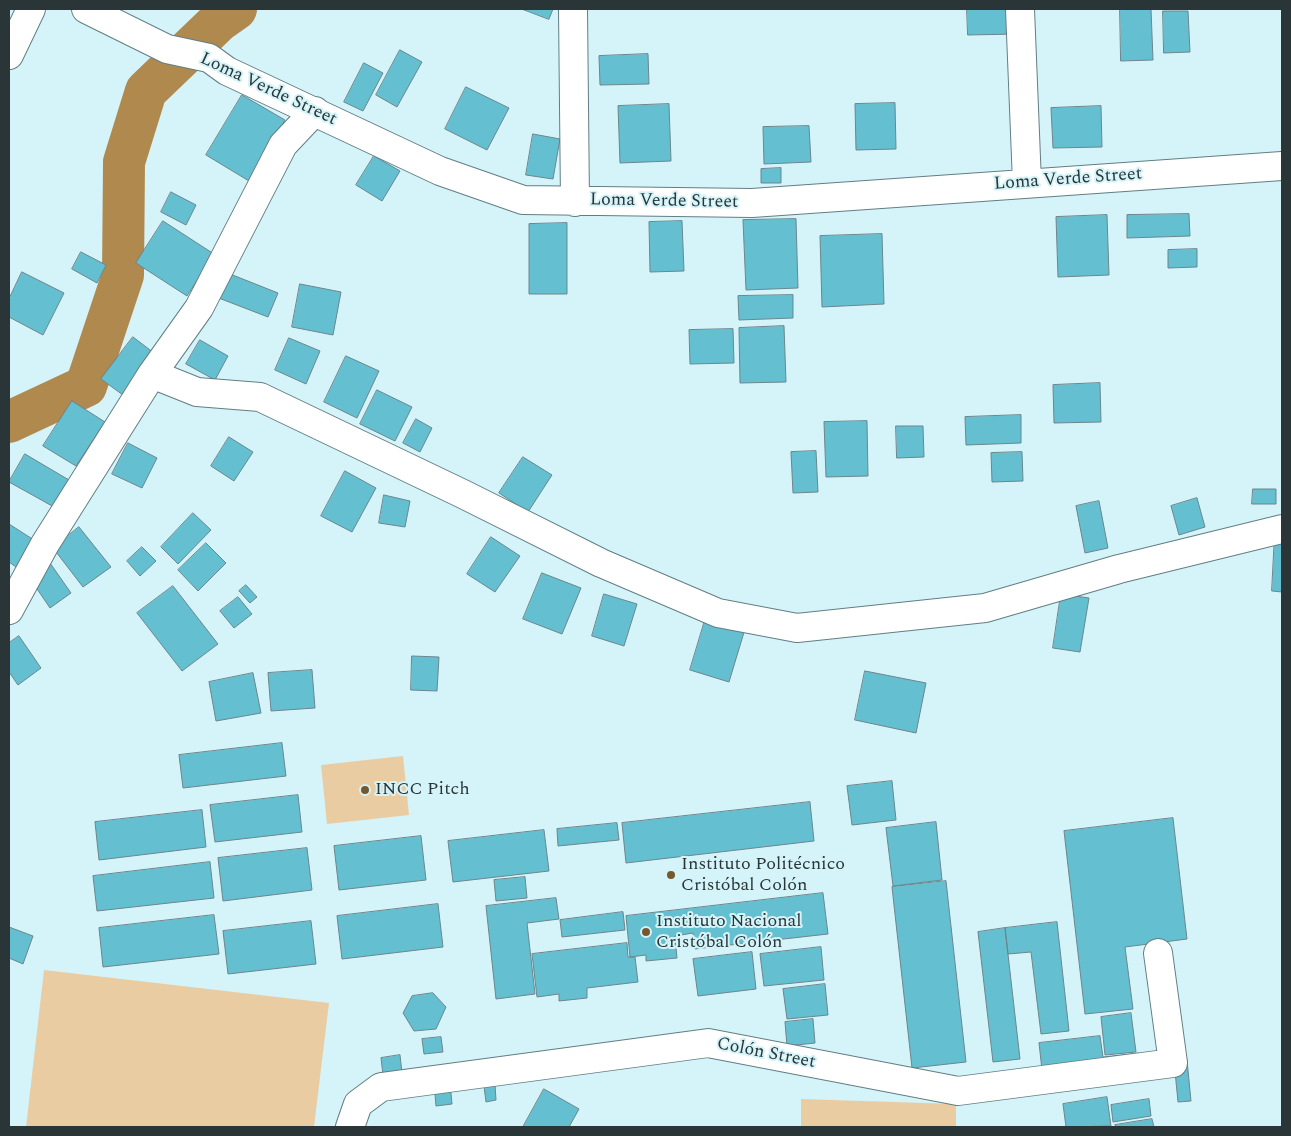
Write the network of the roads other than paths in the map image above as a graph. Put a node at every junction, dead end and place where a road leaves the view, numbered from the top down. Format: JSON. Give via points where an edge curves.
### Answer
{"nodes":[{"id":1,"x":31,"y":9,"type":"edge"},
{"id":2,"x":86,"y":9,"type":"edge"},
{"id":3,"x":573,"y":9,"type":"edge"},
{"id":4,"x":1020,"y":9,"type":"edge"},
{"id":5,"x":9,"y":55,"type":"edge"},
{"id":6,"x":315,"y":111,"type":"junction"},
{"id":7,"x":1282,"y":166,"type":"edge"},
{"id":8,"x":1027,"y":183,"type":"junction"},
{"id":9,"x":575,"y":202,"type":"junction"},
{"id":10,"x":152,"y":374,"type":"junction"},
{"id":11,"x":1282,"y":529,"type":"edge"},
{"id":12,"x":9,"y":610,"type":"edge"},
{"id":13,"x":1158,"y":953,"type":"dead end"},
{"id":14,"x":350,"y":1127,"type":"edge"}],
"edges":[{"from":1,"to":5,"type":"street"},
{"from":2,"to":6,"type":"street","name":"Loma Verde Street","via":[[167,49],[209,58],[227,70]]},
{"from":3,"to":9,"type":"street"},
{"from":4,"to":8,"type":"street"},
{"from":6,"to":9,"type":"street","name":"Loma Verde Street","via":[[440,171],[523,200]]},
{"from":6,"to":10,"type":"street","via":[[283,145],[199,308]]},
{"from":7,"to":8,"type":"street","name":"Loma Verde Street"},
{"from":8,"to":9,"type":"street","name":"Loma Verde Street","via":[[752,203]]},
{"from":10,"to":11,"type":"street","via":[[197,392],[260,397],[610,567],[718,613],[797,628],[985,608],[1118,569]]},
{"from":10,"to":12,"type":"street","via":[[46,544]]},
{"from":13,"to":14,"type":"street","name":"Colón Street","via":[[1173,1063],[958,1091],[708,1043],[381,1087],[358,1104]]}]}
